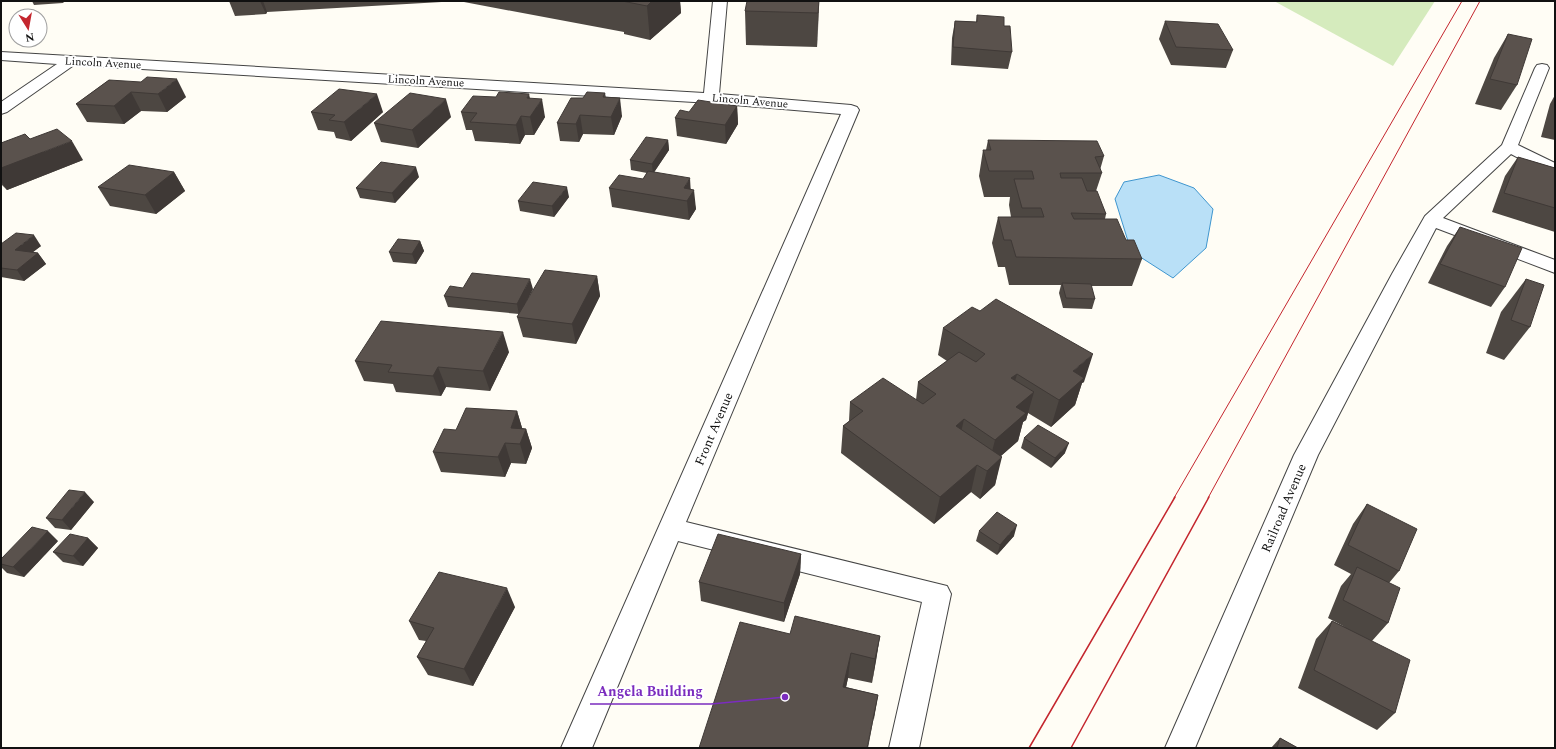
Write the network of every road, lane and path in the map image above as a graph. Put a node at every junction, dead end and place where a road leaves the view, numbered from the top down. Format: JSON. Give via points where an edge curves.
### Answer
{"nodes":[{"id":1,"x":720,"y":1,"type":"edge"},
{"id":2,"x":1,"y":56,"type":"edge"},
{"id":3,"x":70,"y":61,"type":"junction"},
{"id":4,"x":1542,"y":68,"type":"dead end"},
{"id":5,"x":712,"y":98,"type":"junction"},
{"id":6,"x":1,"y":109,"type":"edge"},
{"id":7,"x":851,"y":110,"type":"joint"},
{"id":8,"x":1509,"y":148,"type":"junction"},
{"id":9,"x":1555,"y":170,"type":"edge"},
{"id":10,"x":1431,"y":220,"type":"junction"},
{"id":11,"x":1555,"y":267,"type":"edge"},
{"id":12,"x":670,"y":529,"type":"junction"},
{"id":13,"x":576,"y":748,"type":"edge"},
{"id":14,"x":904,"y":748,"type":"edge"},
{"id":15,"x":1180,"y":748,"type":"edge"}],
"edges":[{"from":1,"to":5,"type":"street"},
{"from":2,"to":3,"type":"street","name":"Lincoln Avenue"},
{"from":3,"to":5,"type":"street","name":"Lincoln Avenue"},
{"from":3,"to":6,"type":"street"},
{"from":4,"to":8,"type":"street"},
{"from":5,"to":7,"type":"street","name":"Lincoln Avenue"},
{"from":7,"to":12,"type":"street","name":"Front Avenue"},
{"from":8,"to":9,"type":"street"},
{"from":8,"to":10,"type":"street","name":"Railroad Avenue"},
{"from":10,"to":11,"type":"street"},
{"from":10,"to":15,"type":"street","name":"Railroad Avenue","via":[[1306,455]]},
{"from":12,"to":13,"type":"street","name":"Front Avenue"},
{"from":12,"to":14,"type":"street","via":[[937,594]]}]}
